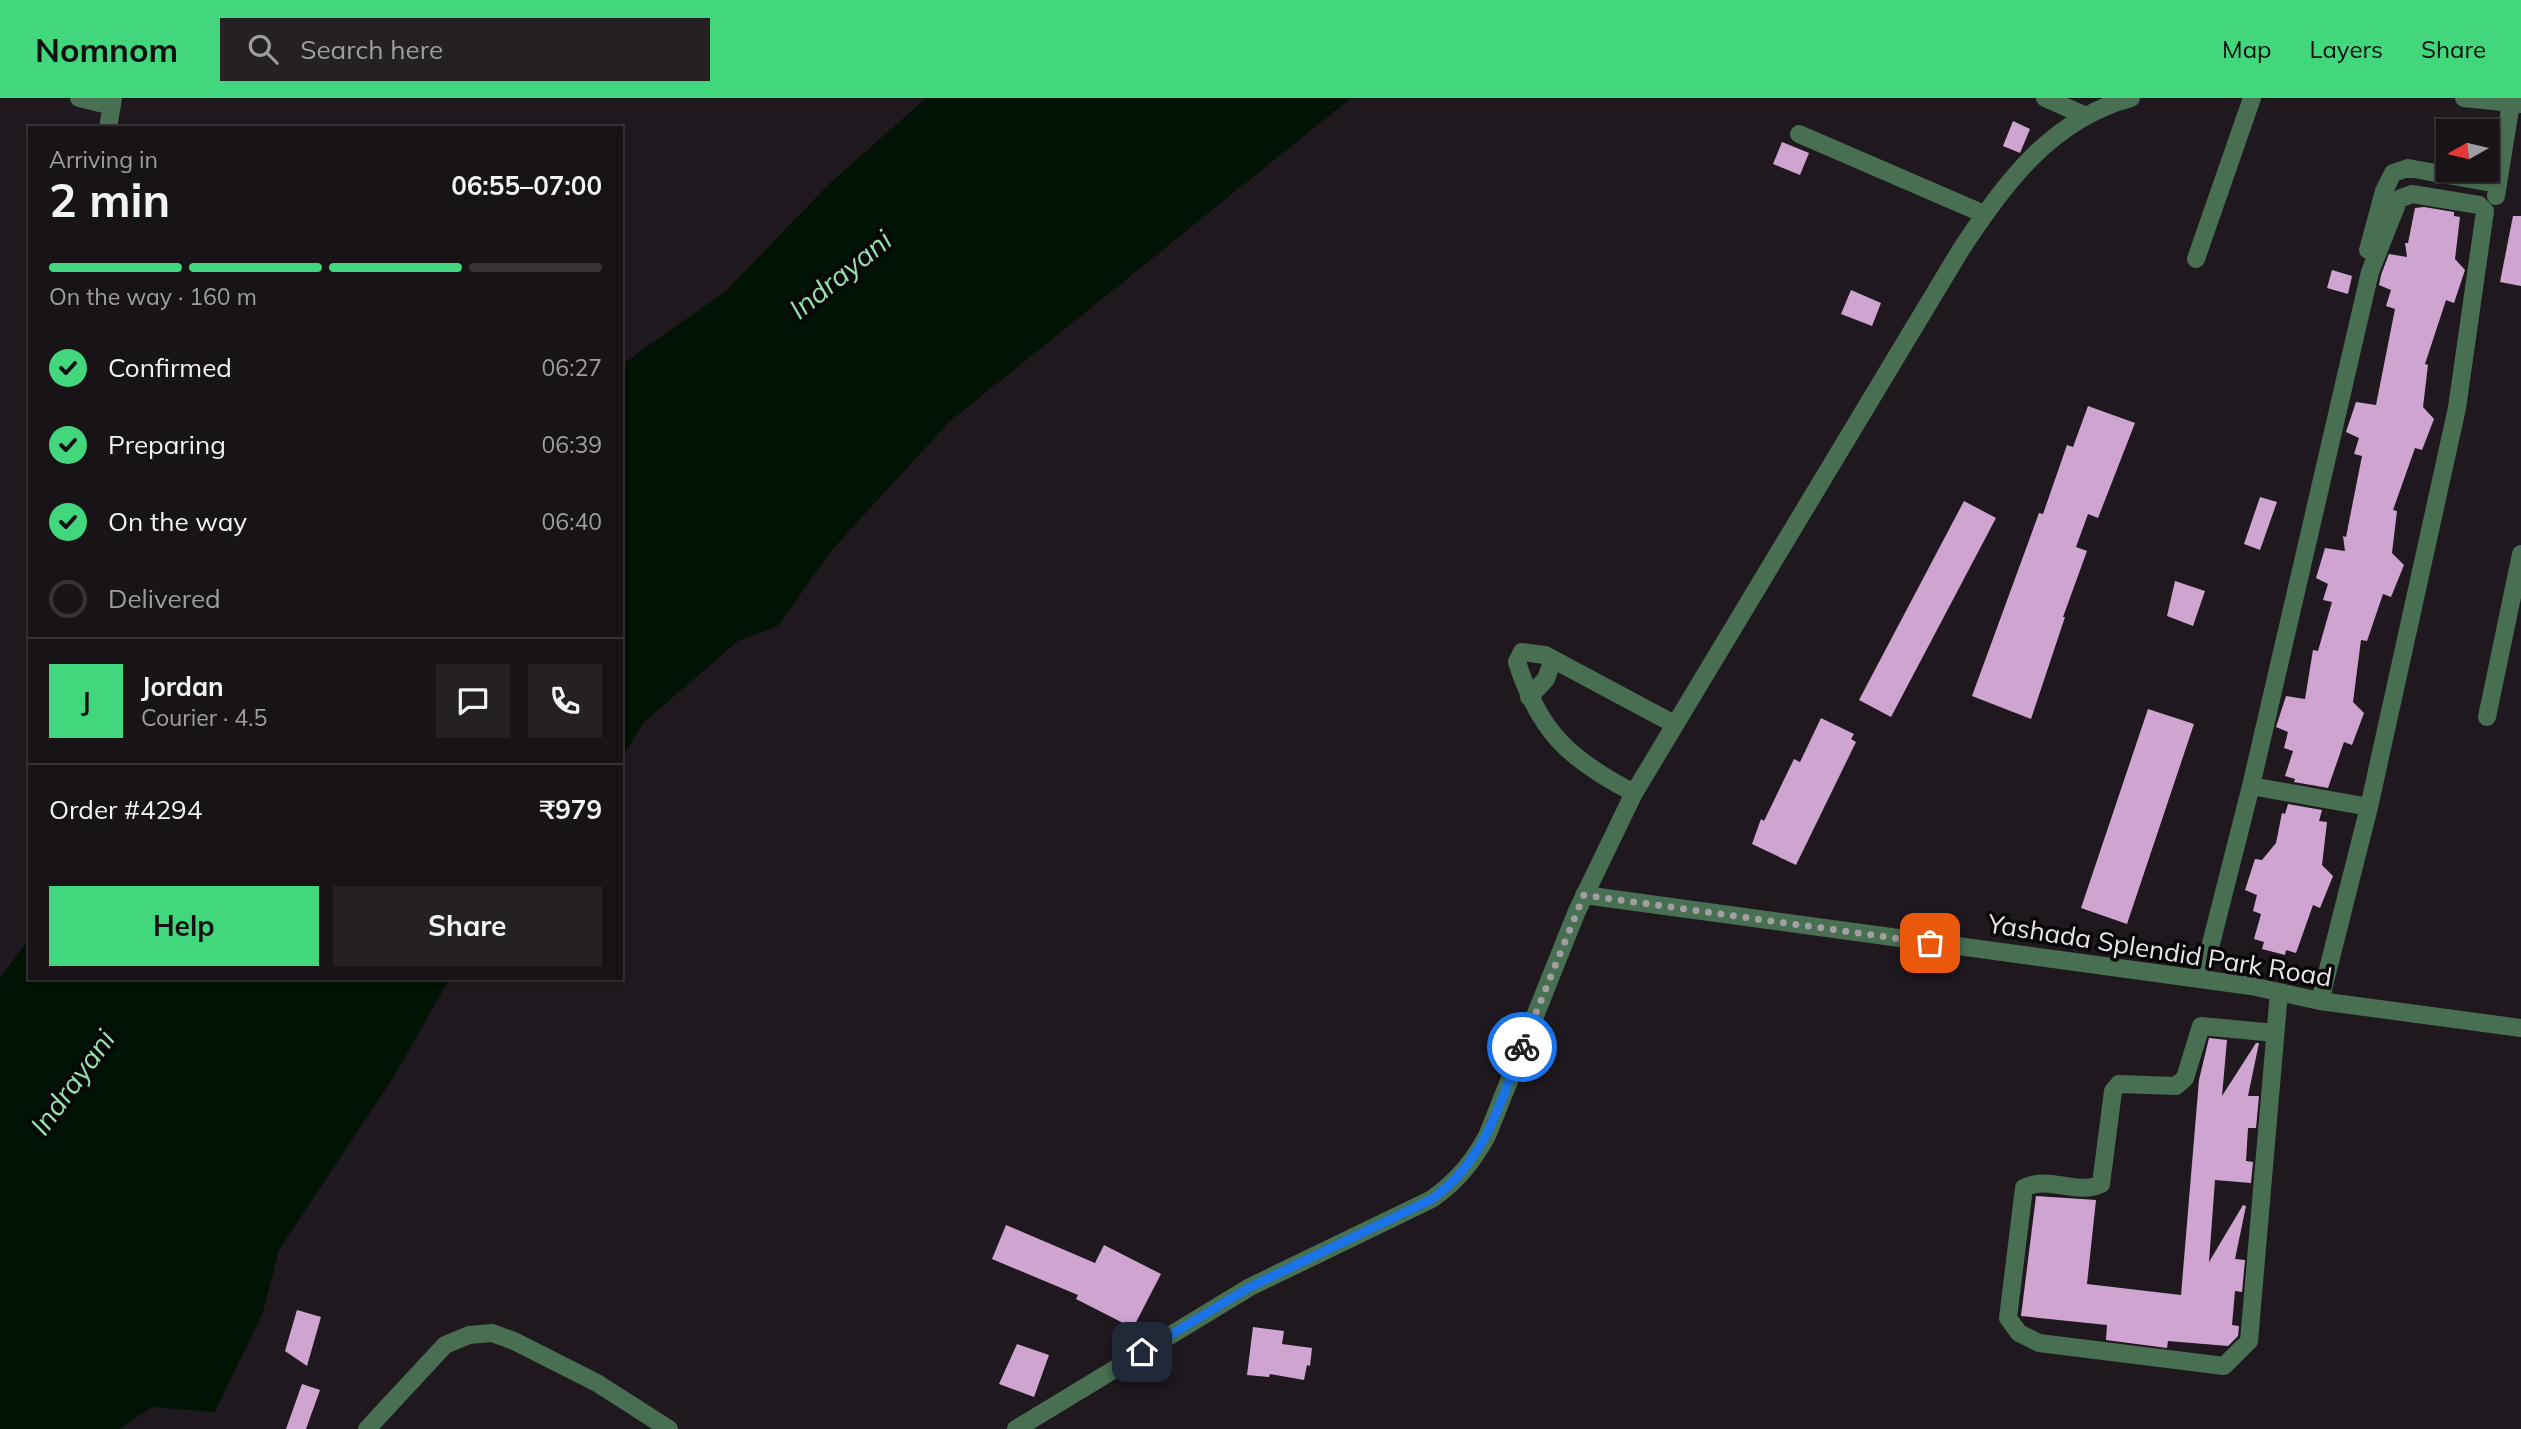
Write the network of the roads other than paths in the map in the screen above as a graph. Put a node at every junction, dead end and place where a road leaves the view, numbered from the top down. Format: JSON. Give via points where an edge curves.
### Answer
{"nodes":[{"id":1,"x":79,"y":98,"type":"edge"},
{"id":2,"x":2045,"y":98,"type":"edge"},
{"id":3,"x":2131,"y":98,"type":"edge"},
{"id":4,"x":2252,"y":98,"type":"edge"},
{"id":5,"x":2464,"y":98,"type":"edge"},
{"id":6,"x":112,"y":102,"type":"edge"},
{"id":7,"x":2516,"y":104,"type":"edge"},
{"id":8,"x":2084,"y":115,"type":"junction"},
{"id":9,"x":108,"y":126,"type":"edge"},
{"id":10,"x":1799,"y":134,"type":"dead end"},
{"id":11,"x":1984,"y":214,"type":"junction"},
{"id":12,"x":2196,"y":258,"type":"dead end"},
{"id":13,"x":2370,"y":272,"type":"junction"},
{"id":14,"x":2521,"y":554,"type":"edge"},
{"id":15,"x":1553,"y":659,"type":"junction"},
{"id":16,"x":1529,"y":697,"type":"junction"},
{"id":17,"x":2487,"y":717,"type":"dead end"},
{"id":18,"x":1674,"y":724,"type":"junction"},
{"id":19,"x":2251,"y":786,"type":"junction"},
{"id":20,"x":1634,"y":793,"type":"junction"},
{"id":21,"x":2369,"y":807,"type":"junction"},
{"id":22,"x":1584,"y":895,"type":"junction"},
{"id":23,"x":2202,"y":979,"type":"junction"},
{"id":24,"x":2279,"y":992,"type":"junction"},
{"id":25,"x":2320,"y":1001,"type":"junction"},
{"id":26,"x":2521,"y":1028,"type":"edge"},
{"id":27,"x":2275,"y":1033,"type":"junction"},
{"id":28,"x":367,"y":1429,"type":"edge"},
{"id":29,"x":670,"y":1429,"type":"edge"},
{"id":30,"x":1016,"y":1429,"type":"edge"}],
"edges":[{"from":1,"to":6,"type":"street"},
{"from":2,"to":8,"type":"street"},
{"from":3,"to":8,"type":"street"},
{"from":4,"to":12,"type":"street"},
{"from":5,"to":7,"type":"street"},
{"from":6,"to":9,"type":"street"},
{"from":7,"to":13,"type":"street","via":[[2497,190],[2408,168],[2393,173],[2367,255]]},
{"from":8,"to":11,"type":"street","via":[[2042,146]]},
{"from":10,"to":11,"type":"street"},
{"from":11,"to":18,"type":"street"},
{"from":13,"to":19,"type":"street"},
{"from":13,"to":21,"type":"street","via":[[2399,199],[2412,194],[2479,205],[2484,211],[2457,408]]},
{"from":14,"to":17,"type":"street"},
{"from":15,"to":16,"type":"street","via":[[1546,679]]},
{"from":15,"to":16,"type":"street","via":[[1522,652],[1517,662]]},
{"from":15,"to":18,"type":"street"},
{"from":16,"to":20,"type":"street","via":[[1547,729],[1570,754]]},
{"from":18,"to":20,"type":"street"},
{"from":19,"to":21,"type":"street"},
{"from":19,"to":23,"type":"street"},
{"from":20,"to":22,"type":"street"},
{"from":21,"to":25,"type":"street"},
{"from":22,"to":23,"type":"street","name":"Yashada Splendid Park Road"},
{"from":22,"to":30,"type":"street","via":[[1487,1136],[1456,1182],[1432,1199],[1250,1287]]},
{"from":23,"to":24,"type":"street","name":"Yashada Splendid Park Road"},
{"from":24,"to":25,"type":"street","name":"Yashada Splendid Park Road"},
{"from":24,"to":27,"type":"street"},
{"from":25,"to":26,"type":"street","name":"Yashada Splendid Park Road"},
{"from":27,"to":27,"type":"street","via":[[2249,1341],[2224,1366],[2039,1343],[2019,1333],[2008,1318],[2024,1188],[2034,1182],[2091,1189],[2101,1184],[2113,1091],[2130,1082],[2176,1086],[2185,1077],[2201,1026]]},
{"from":28,"to":29,"type":"street","via":[[445,1345],[469,1335],[492,1333],[597,1383]]}]}
